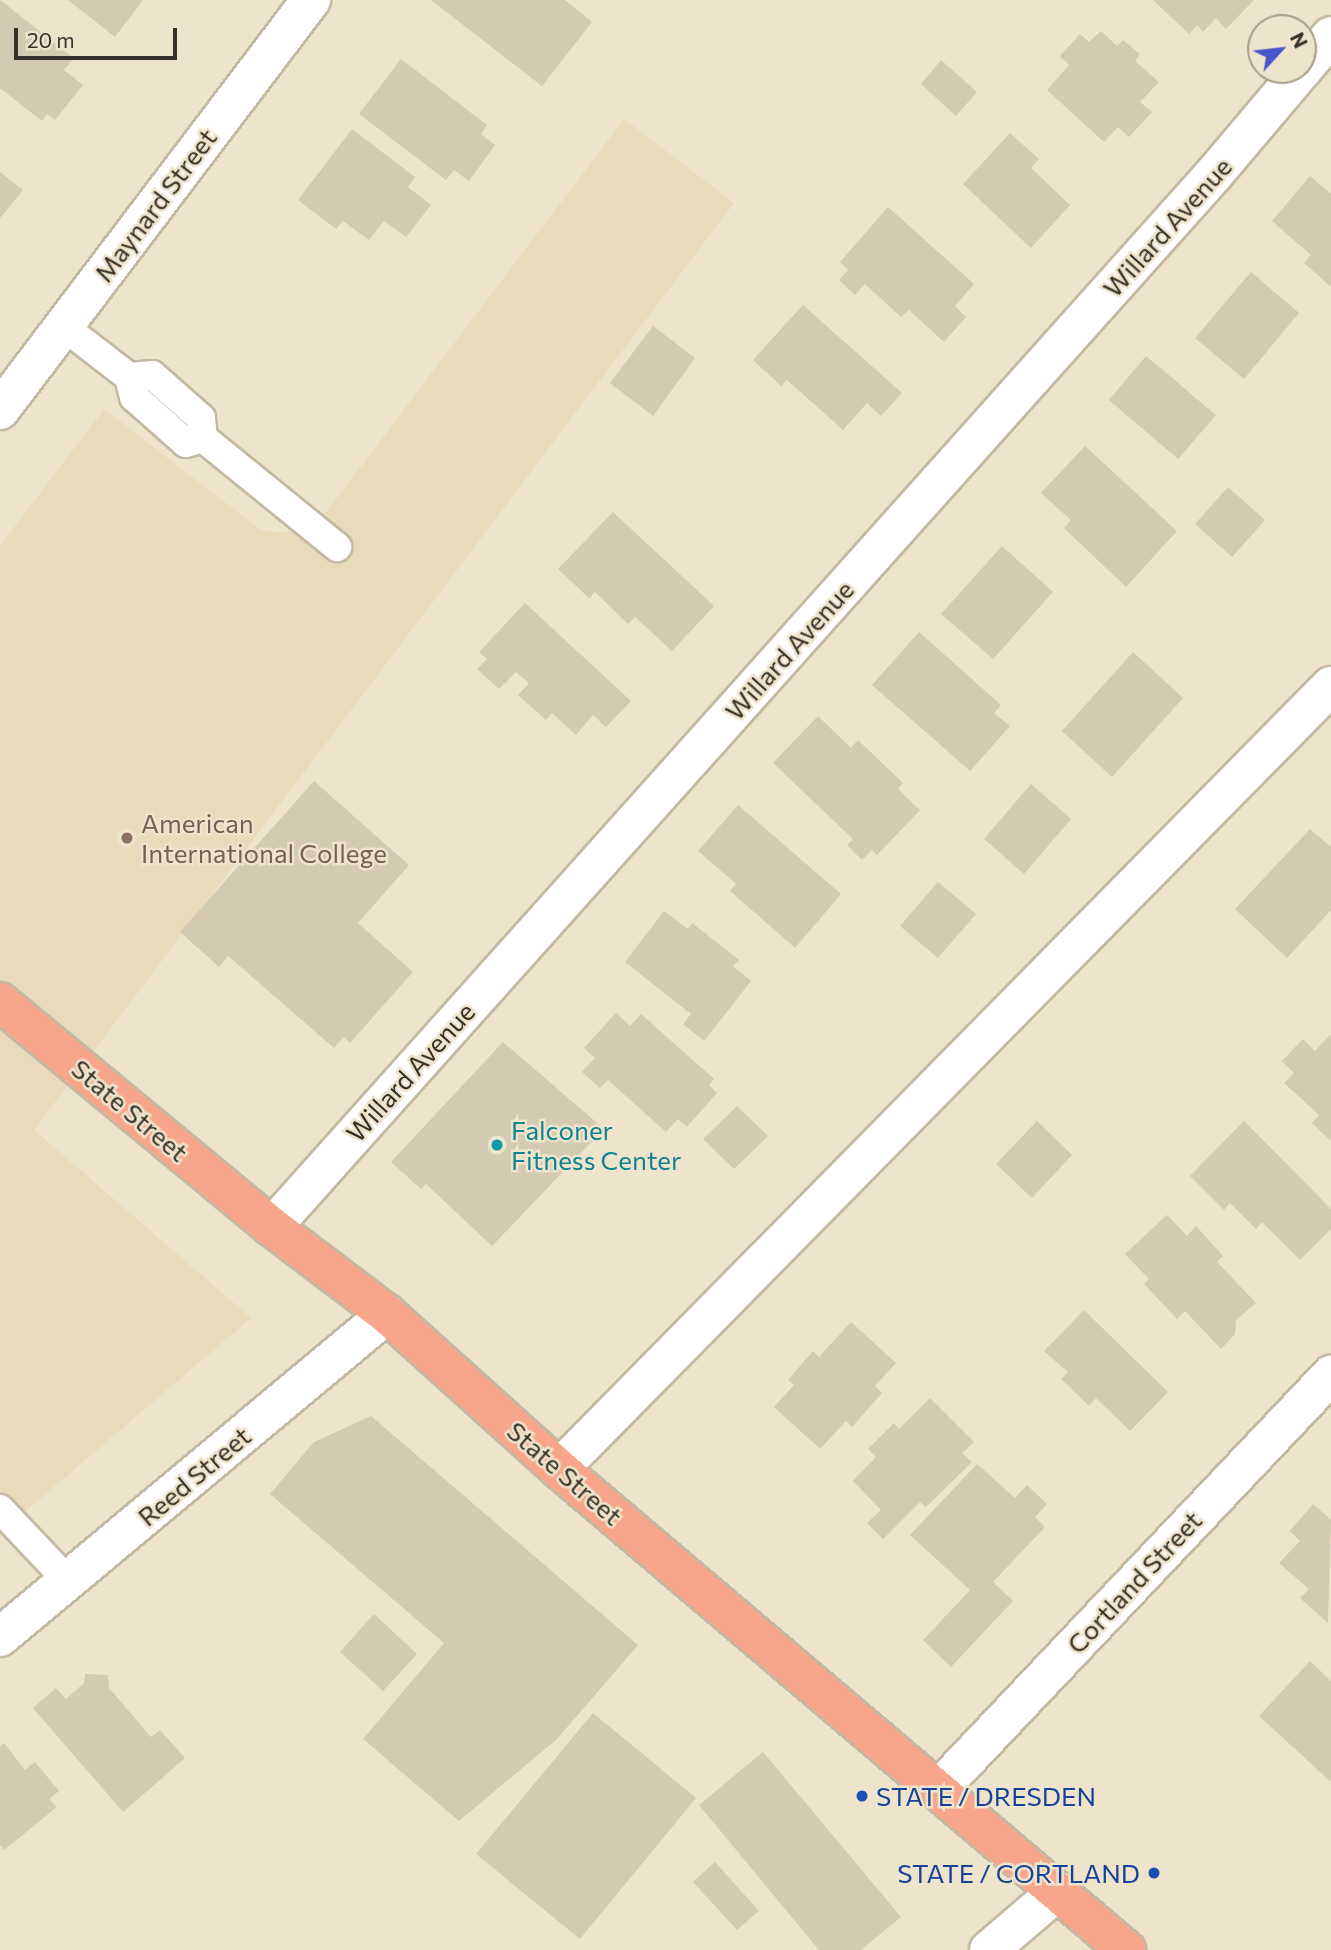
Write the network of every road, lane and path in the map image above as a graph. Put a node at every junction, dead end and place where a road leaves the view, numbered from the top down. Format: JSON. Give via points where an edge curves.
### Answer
{"nodes":[{"id":1,"x":311,"y":0,"type":"edge"},
{"id":2,"x":1331,"y":36,"type":"edge"},
{"id":3,"x":1317,"y":53,"type":"edge"},
{"id":4,"x":1291,"y":84,"type":"edge"},
{"id":5,"x":64,"y":326,"type":"junction"},
{"id":6,"x":0,"y":410,"type":"edge"},
{"id":7,"x":337,"y":547,"type":"dead end"},
{"id":8,"x":1331,"y":686,"type":"edge"},
{"id":9,"x":0,"y":1002,"type":"edge"},
{"id":10,"x":272,"y":1227,"type":"junction"},
{"id":11,"x":387,"y":1314,"type":"junction"},
{"id":12,"x":1331,"y":1375,"type":"edge"},
{"id":13,"x":559,"y":1469,"type":"junction"},
{"id":14,"x":0,"y":1508,"type":"edge"},
{"id":15,"x":68,"y":1581,"type":"junction"},
{"id":16,"x":0,"y":1637,"type":"edge"},
{"id":17,"x":938,"y":1790,"type":"junction"},
{"id":18,"x":1058,"y":1891,"type":"junction"},
{"id":19,"x":989,"y":1950,"type":"edge"},
{"id":20,"x":1126,"y":1950,"type":"edge"}],
"edges":[{"from":1,"to":5,"type":"street","name":"Maynard Street"},
{"from":2,"to":3,"type":"street","name":"Willard Avenue"},
{"from":4,"to":10,"type":"street","name":"Willard Avenue"},
{"from":5,"to":6,"type":"street","name":"Maynard Street"},
{"from":5,"to":7,"type":"lane","via":[[129,377],[134,397],[186,443],[203,438]]},
{"from":8,"to":13,"type":"street"},
{"from":9,"to":10,"type":"main road","name":"State Street"},
{"from":10,"to":11,"type":"main road","name":"State Street"},
{"from":11,"to":13,"type":"main road","name":"State Street"},
{"from":11,"to":15,"type":"street","name":"Reed Street"},
{"from":12,"to":17,"type":"street","name":"Cortland Street"},
{"from":13,"to":17,"type":"main road","name":"State Street"},
{"from":14,"to":15,"type":"lane"},
{"from":15,"to":16,"type":"street","name":"Reed Street"},
{"from":17,"to":18,"type":"main road","name":"State Street"},
{"from":18,"to":19,"type":"street"},
{"from":18,"to":20,"type":"main road","name":"State Street"}]}
